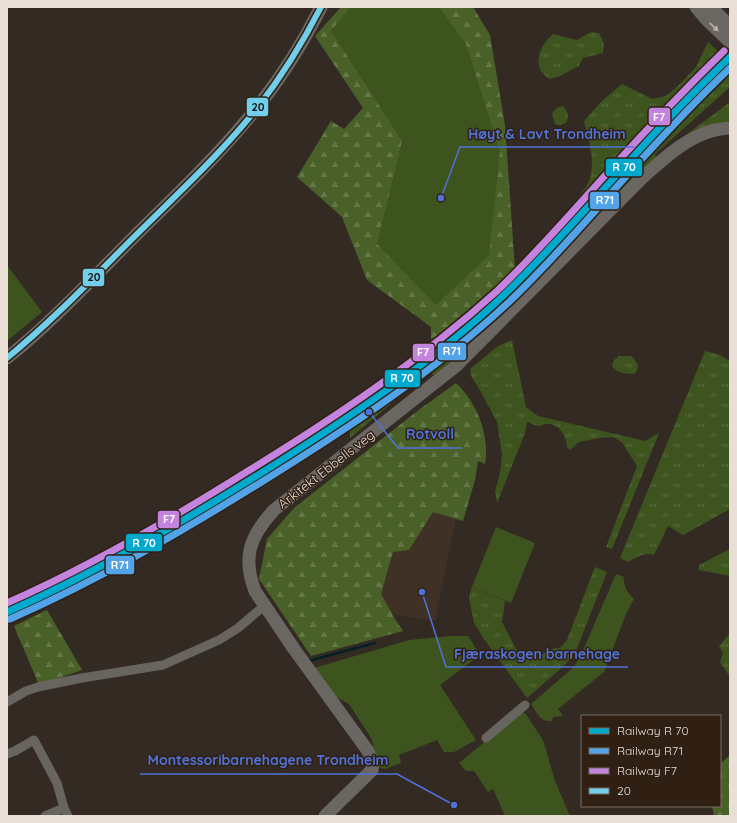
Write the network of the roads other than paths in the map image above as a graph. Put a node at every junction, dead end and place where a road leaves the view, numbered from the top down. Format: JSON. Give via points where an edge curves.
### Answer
{"nodes":[{"id":1,"x":321,"y":7,"type":"edge"},
{"id":2,"x":696,"y":7,"type":"edge"},
{"id":3,"x":711,"y":7,"type":"edge"},
{"id":4,"x":730,"y":26,"type":"edge"},
{"id":5,"x":730,"y":42,"type":"edge"},
{"id":6,"x":730,"y":128,"type":"edge"},
{"id":7,"x":7,"y":358,"type":"edge"},
{"id":8,"x":264,"y":606,"type":"junction"},
{"id":9,"x":7,"y":702,"type":"edge"},
{"id":10,"x":525,"y":705,"type":"dead end"},
{"id":11,"x":486,"y":738,"type":"dead end"},
{"id":12,"x":7,"y":754,"type":"edge"},
{"id":13,"x":66,"y":812,"type":"edge"},
{"id":14,"x":45,"y":816,"type":"edge"},
{"id":15,"x":325,"y":816,"type":"edge"}],
"edges":[{"from":1,"to":7,"type":"street","via":[[281,74],[246,121],[75,297]]},
{"from":2,"to":5,"type":"street","one_way":true},
{"from":3,"to":4,"type":"street"},
{"from":6,"to":8,"type":"street","name":"Arkitekt Ebbells veg","via":[[698,136],[662,159],[456,366],[270,514],[252,540],[248,564],[255,591]]},
{"from":8,"to":9,"type":"street","via":[[220,640],[163,665],[38,687]]},
{"from":8,"to":15,"type":"street","name":"Arkitekt Ebbells veg","via":[[373,760],[373,767],[369,773]]},
{"from":10,"to":11,"type":"street"},
{"from":12,"to":13,"type":"street","via":[[34,740],[57,783]]},
{"from":13,"to":14,"type":"street"}]}
